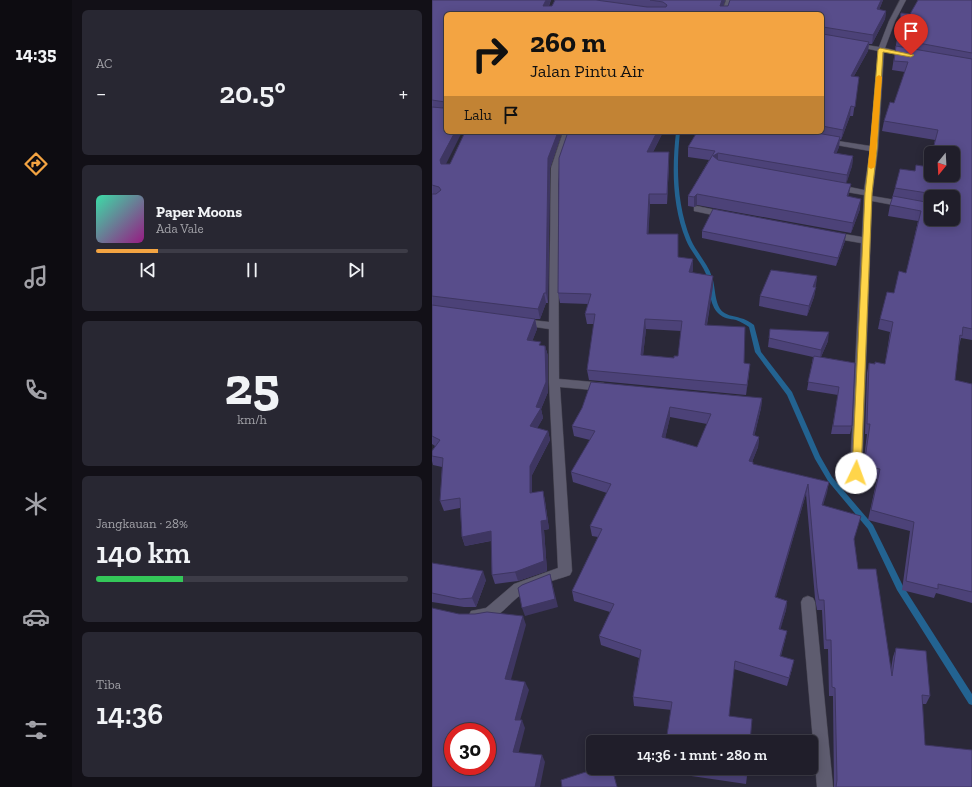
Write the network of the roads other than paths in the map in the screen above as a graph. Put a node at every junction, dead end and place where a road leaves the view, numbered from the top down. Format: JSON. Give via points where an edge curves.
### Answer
{"nodes":[{"id":1,"x":729,"y":0,"type":"edge"},
{"id":2,"x":903,"y":0,"type":"edge"},
{"id":3,"x":725,"y":12,"type":"edge"},
{"id":4,"x":844,"y":43,"type":"edge"},
{"id":5,"x":880,"y":50,"type":"junction"},
{"id":6,"x":919,"y":56,"type":"edge"},
{"id":7,"x":566,"y":134,"type":"edge"},
{"id":8,"x":813,"y":139,"type":"edge"},
{"id":9,"x":874,"y":149,"type":"junction"},
{"id":10,"x":823,"y":185,"type":"edge"},
{"id":11,"x":868,"y":195,"type":"junction"},
{"id":12,"x":924,"y":207,"type":"edge"},
{"id":13,"x":697,"y":209,"type":"dead end"},
{"id":14,"x":736,"y":216,"type":"edge"},
{"id":15,"x":820,"y":232,"type":"edge"},
{"id":16,"x":867,"y":241,"type":"junction"},
{"id":17,"x":508,"y":320,"type":"edge"},
{"id":18,"x":554,"y":326,"type":"junction"},
{"id":19,"x":554,"y":383,"type":"junction"},
{"id":20,"x":616,"y":388,"type":"edge"},
{"id":21,"x":856,"y":473,"type":"dead end"},
{"id":22,"x":808,"y":602,"type":"dead end"},
{"id":23,"x":464,"y":615,"type":"edge"},
{"id":24,"x":825,"y":787,"type":"edge"}],
"edges":[{"from":1,"to":3,"type":"street"},
{"from":2,"to":5,"type":"street"},
{"from":4,"to":5,"type":"street"},
{"from":5,"to":6,"type":"street"},
{"from":5,"to":9,"type":"street"},
{"from":7,"to":18,"type":"street","via":[[555,168]]},
{"from":8,"to":9,"type":"street"},
{"from":9,"to":11,"type":"street"},
{"from":10,"to":11,"type":"street"},
{"from":11,"to":12,"type":"street"},
{"from":11,"to":16,"type":"street"},
{"from":13,"to":14,"type":"street"},
{"from":15,"to":16,"type":"street"},
{"from":16,"to":21,"type":"street"},
{"from":17,"to":18,"type":"street"},
{"from":18,"to":19,"type":"street"},
{"from":19,"to":20,"type":"street"},
{"from":19,"to":23,"type":"street","via":[[565,571],[519,588],[489,614]]},
{"from":22,"to":24,"type":"street"}]}
